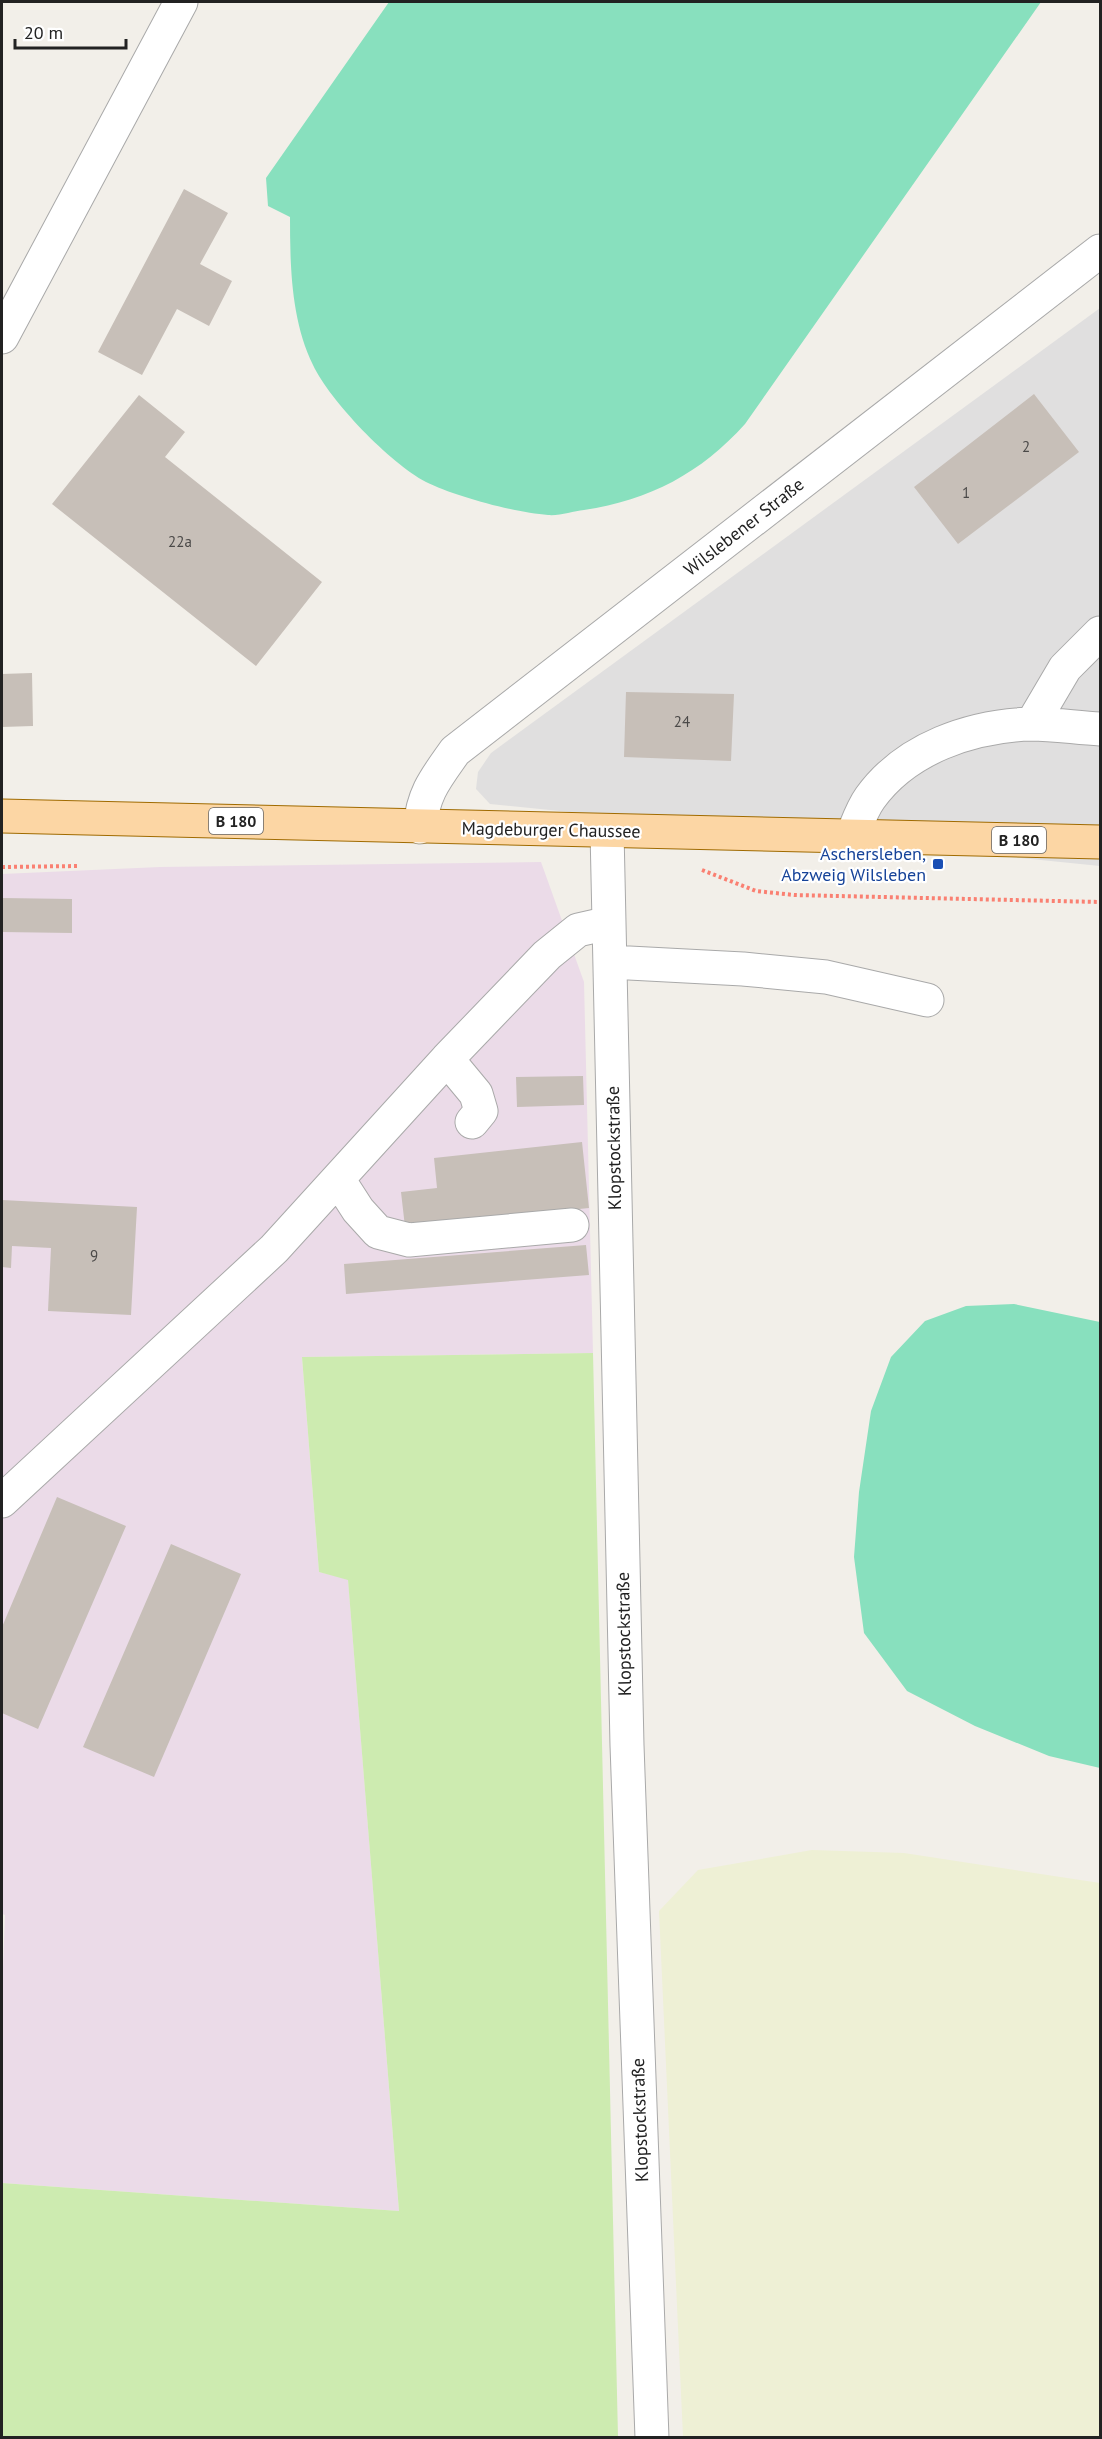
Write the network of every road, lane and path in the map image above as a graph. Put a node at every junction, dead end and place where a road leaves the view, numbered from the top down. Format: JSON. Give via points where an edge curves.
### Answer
{"nodes":[{"id":1,"x":181,"y":2,"type":"edge"},
{"id":2,"x":1101,"y":251,"type":"edge"},
{"id":3,"x":2,"y":337,"type":"edge"},
{"id":4,"x":1101,"y":633,"type":"edge"},
{"id":5,"x":1032,"y":724,"type":"junction"},
{"id":6,"x":1101,"y":729,"type":"edge"},
{"id":7,"x":2,"y":816,"type":"edge"},
{"id":8,"x":420,"y":827,"type":"junction"},
{"id":9,"x":607,"y":831,"type":"junction"},
{"id":10,"x":852,"y":836,"type":"junction"},
{"id":11,"x":1101,"y":842,"type":"edge"},
{"id":12,"x":78,"y":866,"type":"dead end"},
{"id":13,"x":2,"y":867,"type":"edge"},
{"id":14,"x":698,"y":868,"type":"dead end"},
{"id":15,"x":1101,"y":902,"type":"edge"},
{"id":16,"x":609,"y":923,"type":"junction"},
{"id":17,"x":610,"y":962,"type":"junction"},
{"id":18,"x":927,"y":1000,"type":"dead end"},
{"id":19,"x":447,"y":1059,"type":"junction"},
{"id":20,"x":472,"y":1122,"type":"dead end"},
{"id":21,"x":338,"y":1179,"type":"junction"},
{"id":22,"x":572,"y":1225,"type":"dead end"},
{"id":23,"x":2,"y":1501,"type":"edge"},
{"id":24,"x":652,"y":2438,"type":"edge"}],
"edges":[{"from":1,"to":3,"type":"street"},
{"from":2,"to":8,"type":"street","name":"Wilslebener Straße","via":[[455,751],[428,789]]},
{"from":4,"to":5,"type":"street","via":[[1065,668]]},
{"from":5,"to":6,"type":"street"},
{"from":5,"to":10,"type":"street","via":[[979,730],[936,744],[909,759],[870,799]]},
{"from":7,"to":8,"type":"main road","name":"Magdeburger Chaussee","number":"B 180"},
{"from":8,"to":9,"type":"main road","name":"Magdeburger Chaussee","number":"B 180"},
{"from":9,"to":10,"type":"main road","name":"Magdeburger Chaussee","number":"B 180"},
{"from":9,"to":16,"type":"street","name":"Klopstockstraße"},
{"from":10,"to":11,"type":"main road","name":"Magdeburger Chaussee","number":"B 180"},
{"from":12,"to":13,"type":"path"},
{"from":14,"to":15,"type":"path","via":[[756,891],[794,895]]},
{"from":16,"to":17,"type":"street","name":"Klopstockstraße"},
{"from":16,"to":19,"type":"street","via":[[578,930],[547,955]]},
{"from":17,"to":18,"type":"street","via":[[826,977]]},
{"from":17,"to":24,"type":"street","name":"Klopstockstraße","via":[[627,1746]]},
{"from":19,"to":20,"type":"street","via":[[476,1094],[481,1111]]},
{"from":19,"to":21,"type":"street"},
{"from":21,"to":22,"type":"street","via":[[378,1232],[409,1240]]},
{"from":21,"to":23,"type":"street","via":[[274,1249]]}]}
